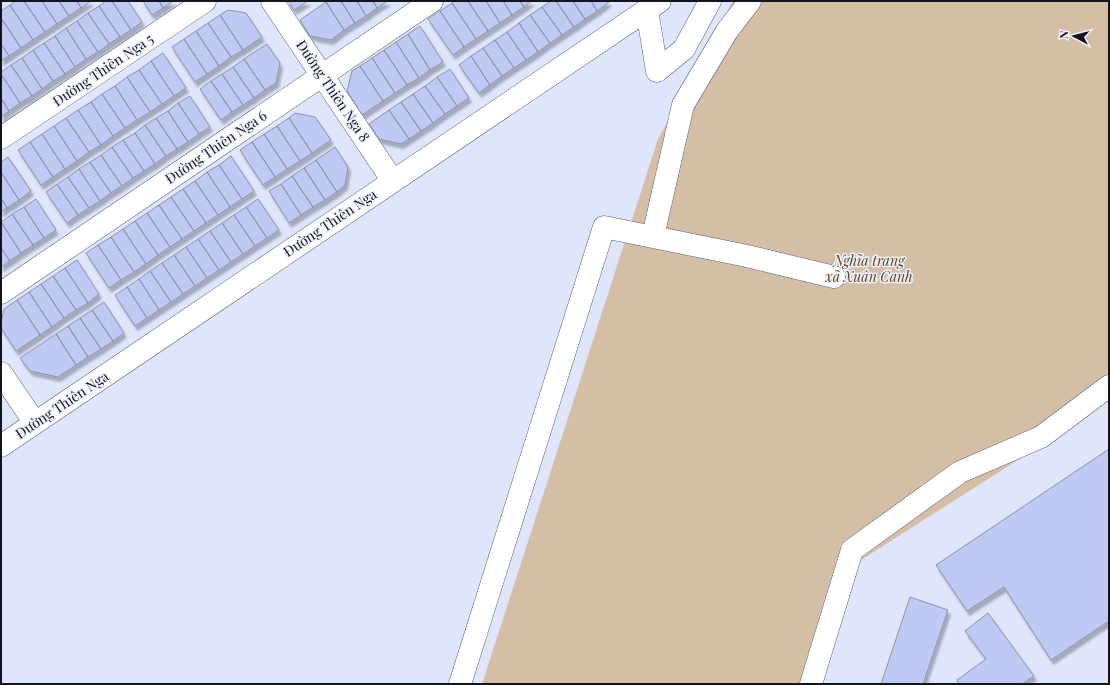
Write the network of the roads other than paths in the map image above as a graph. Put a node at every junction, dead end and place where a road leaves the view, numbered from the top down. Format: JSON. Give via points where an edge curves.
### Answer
{"nodes":[{"id":1,"x":205,"y":1,"type":"edge"},
{"id":2,"x":272,"y":1,"type":"edge"},
{"id":3,"x":432,"y":1,"type":"edge"},
{"id":4,"x":710,"y":1,"type":"edge"},
{"id":5,"x":750,"y":1,"type":"edge"},
{"id":6,"x":654,"y":5,"type":"edge"},
{"id":7,"x":322,"y":75,"type":"junction"},
{"id":8,"x":1,"y":138,"type":"edge"},
{"id":9,"x":393,"y":181,"type":"junction"},
{"id":10,"x":653,"y":236,"type":"junction"},
{"id":11,"x":834,"y":277,"type":"dead end"},
{"id":12,"x":1,"y":293,"type":"edge"},
{"id":13,"x":1,"y":373,"type":"edge"},
{"id":14,"x":1109,"y":386,"type":"edge"},
{"id":15,"x":35,"y":423,"type":"junction"},
{"id":16,"x":1,"y":446,"type":"edge"},
{"id":17,"x":460,"y":684,"type":"edge"},
{"id":18,"x":811,"y":684,"type":"edge"}],
"edges":[{"from":1,"to":8,"type":"street","name":"Đường Thiên Nga 5"},
{"from":2,"to":7,"type":"street","name":"Đường Thiên Nga 8"},
{"from":3,"to":7,"type":"street","name":"Đường Thiên Nga 6"},
{"from":4,"to":6,"type":"street","via":[[684,49],[657,71]]},
{"from":5,"to":10,"type":"street","via":[[727,31],[683,105]]},
{"from":6,"to":9,"type":"street","name":"Đường Thiên Nga"},
{"from":7,"to":9,"type":"street","name":"Đường Thiên Nga 8"},
{"from":7,"to":12,"type":"street","name":"Đường Thiên Nga 6"},
{"from":9,"to":15,"type":"street","name":"Đường Thiên Nga"},
{"from":10,"to":11,"type":"street"},
{"from":10,"to":17,"type":"street","via":[[604,227]]},
{"from":13,"to":15,"type":"street"},
{"from":14,"to":18,"type":"street","via":[[1041,437],[960,472],[852,550]]},
{"from":15,"to":16,"type":"street","name":"Đường Thiên Nga"}]}
